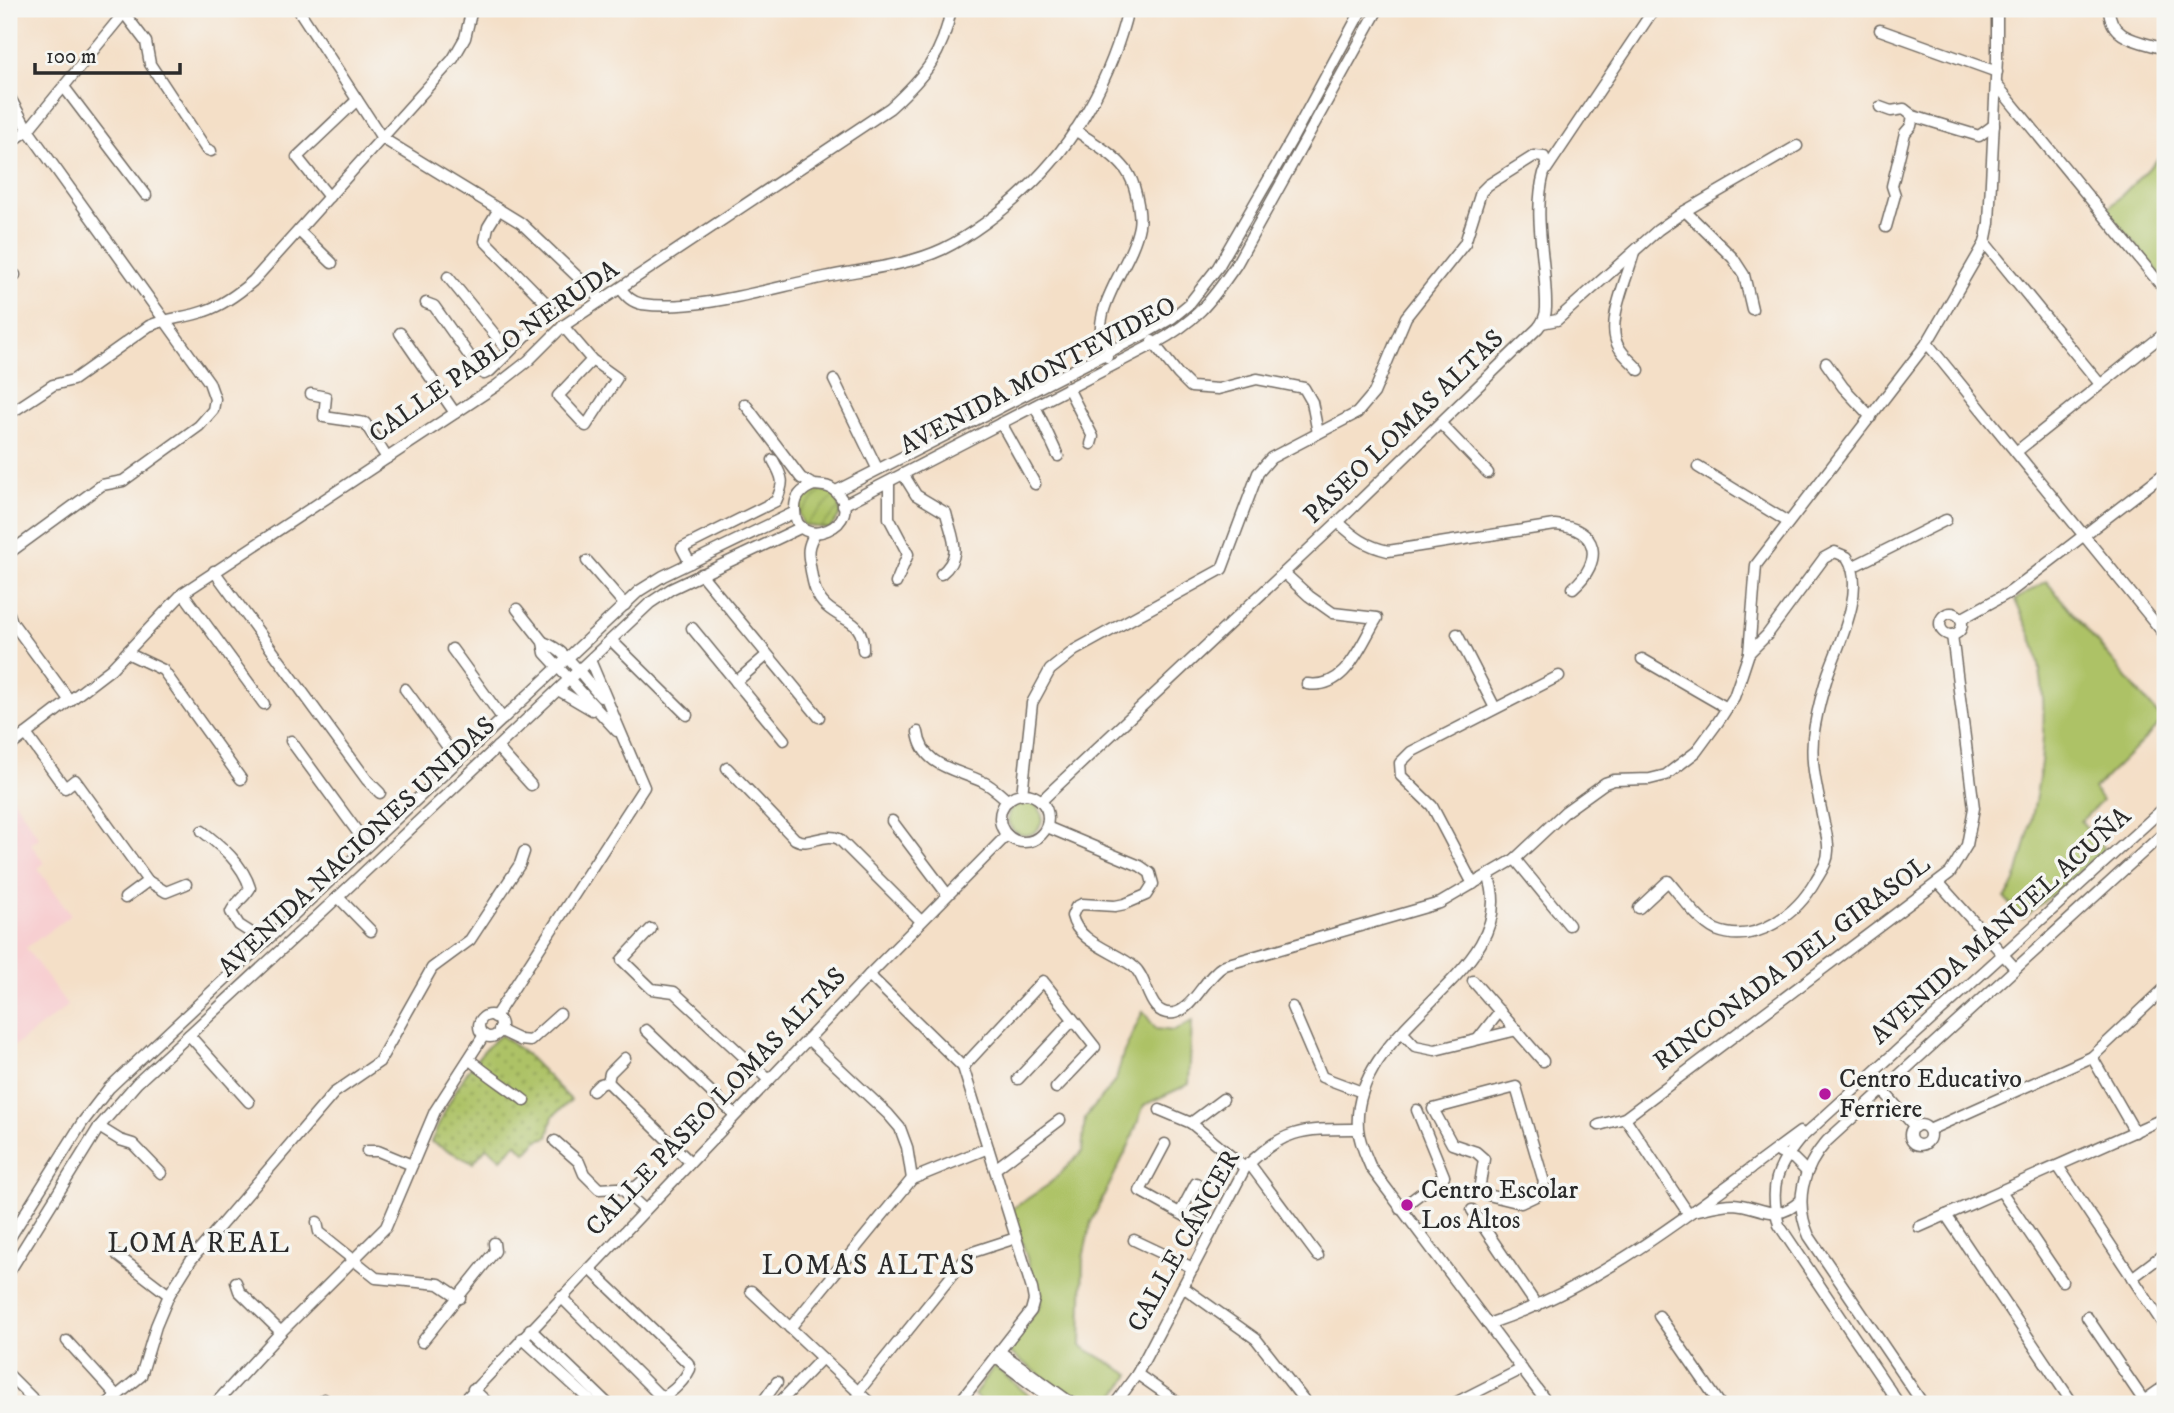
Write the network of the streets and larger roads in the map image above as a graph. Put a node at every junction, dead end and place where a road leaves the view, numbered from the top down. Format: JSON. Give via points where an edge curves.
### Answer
{"nodes":[{"id":1,"x":298,"y":9,"type":"edge"},
{"id":2,"x":472,"y":9,"type":"edge"},
{"id":3,"x":951,"y":9,"type":"edge"},
{"id":4,"x":1128,"y":9,"type":"edge"},
{"id":5,"x":1363,"y":9,"type":"edge"},
{"id":6,"x":1378,"y":9,"type":"edge"},
{"id":7,"x":1654,"y":9,"type":"edge"},
{"id":8,"x":1997,"y":9,"type":"edge"},
{"id":9,"x":2109,"y":9,"type":"edge"},
{"id":10,"x":126,"y":11,"type":"edge"},
{"id":11,"x":1880,"y":30,"type":"dead end"},
{"id":12,"x":2165,"y":49,"type":"edge"},
{"id":13,"x":1996,"y":78,"type":"junction"},
{"id":14,"x":64,"y":87,"type":"junction"},
{"id":15,"x":9,"y":96,"type":"edge"},
{"id":16,"x":357,"y":100,"type":"junction"},
{"id":17,"x":1880,"y":107,"type":"dead end"},
{"id":18,"x":1913,"y":116,"type":"junction"},
{"id":19,"x":1994,"y":125,"type":"junction"},
{"id":20,"x":28,"y":130,"type":"junction"},
{"id":21,"x":1075,"y":130,"type":"junction"},
{"id":22,"x":382,"y":138,"type":"junction"},
{"id":23,"x":1292,"y":139,"type":"junction"},
{"id":24,"x":9,"y":144,"type":"edge"},
{"id":25,"x":1304,"y":146,"type":"junction"},
{"id":26,"x":1797,"y":146,"type":"dead end"},
{"id":27,"x":211,"y":151,"type":"dead end"},
{"id":28,"x":1547,"y":166,"type":"junction"},
{"id":29,"x":146,"y":195,"type":"dead end"},
{"id":30,"x":329,"y":197,"type":"junction"},
{"id":31,"x":499,"y":209,"type":"junction"},
{"id":32,"x":1685,"y":211,"type":"junction"},
{"id":33,"x":1886,"y":228,"type":"dead end"},
{"id":34,"x":299,"y":230,"type":"junction"},
{"id":35,"x":1985,"y":243,"type":"junction"},
{"id":36,"x":1634,"y":252,"type":"junction"},
{"id":37,"x":1224,"y":257,"type":"junction"},
{"id":38,"x":332,"y":262,"type":"dead end"},
{"id":39,"x":1236,"y":265,"type":"junction"},
{"id":40,"x":448,"y":277,"type":"dead end"},
{"id":41,"x":621,"y":289,"type":"junction"},
{"id":42,"x":2165,"y":290,"type":"edge"},
{"id":43,"x":602,"y":300,"type":"junction"},
{"id":44,"x":426,"y":303,"type":"dead end"},
{"id":45,"x":1752,"y":309,"type":"dead end"},
{"id":46,"x":163,"y":320,"type":"junction"},
{"id":47,"x":1542,"y":323,"type":"junction"},
{"id":48,"x":563,"y":326,"type":"junction"},
{"id":49,"x":400,"y":333,"type":"dead end"},
{"id":50,"x":1146,"y":333,"type":"junction"},
{"id":51,"x":2165,"y":333,"type":"edge"},
{"id":52,"x":1154,"y":344,"type":"junction"},
{"id":53,"x":1927,"y":344,"type":"junction"},
{"id":54,"x":509,"y":352,"type":"junction"},
{"id":55,"x":1105,"y":354,"type":"junction"},
{"id":56,"x":592,"y":360,"type":"junction"},
{"id":57,"x":1826,"y":363,"type":"dead end"},
{"id":58,"x":1111,"y":366,"type":"junction"},
{"id":59,"x":1639,"y":370,"type":"dead end"},
{"id":60,"x":834,"y":380,"type":"dead end"},
{"id":61,"x":2101,"y":384,"type":"junction"},
{"id":62,"x":1068,"y":388,"type":"junction"},
{"id":63,"x":311,"y":394,"type":"dead end"},
{"id":64,"x":745,"y":404,"type":"dead end"},
{"id":65,"x":1035,"y":406,"type":"junction"},
{"id":66,"x":455,"y":413,"type":"junction"},
{"id":67,"x":9,"y":414,"type":"edge"},
{"id":68,"x":1871,"y":417,"type":"junction"},
{"id":69,"x":1001,"y":423,"type":"junction"},
{"id":70,"x":1441,"y":424,"type":"junction"},
{"id":71,"x":1318,"y":433,"type":"junction"},
{"id":72,"x":1091,"y":444,"type":"dead end"},
{"id":73,"x":2016,"y":452,"type":"junction"},
{"id":74,"x":1058,"y":456,"type":"dead end"},
{"id":75,"x":387,"y":458,"type":"junction"},
{"id":76,"x":773,"y":460,"type":"dead end"},
{"id":77,"x":1698,"y":467,"type":"dead end"},
{"id":78,"x":877,"y":468,"type":"junction"},
{"id":79,"x":1488,"y":473,"type":"dead end"},
{"id":80,"x":2165,"y":473,"type":"edge"},
{"id":81,"x":903,"y":474,"type":"junction"},
{"id":82,"x":889,"y":482,"type":"junction"},
{"id":83,"x":1035,"y":484,"type":"dead end"},
{"id":84,"x":814,"y":485,"type":"junction"},
{"id":85,"x":782,"y":489,"type":"junction"},
{"id":86,"x":836,"y":491,"type":"junction"},
{"id":87,"x":801,"y":492,"type":"junction"},
{"id":88,"x":843,"y":505,"type":"junction"},
{"id":89,"x":794,"y":512,"type":"junction"},
{"id":90,"x":1946,"y":520,"type":"dead end"},
{"id":91,"x":1338,"y":522,"type":"junction"},
{"id":92,"x":1788,"y":522,"type":"junction"},
{"id":93,"x":802,"y":527,"type":"junction"},
{"id":94,"x":815,"y":533,"type":"junction"},
{"id":95,"x":2084,"y":536,"type":"junction"},
{"id":96,"x":9,"y":552,"type":"edge"},
{"id":97,"x":587,"y":561,"type":"dead end"},
{"id":98,"x":690,"y":563,"type":"junction"},
{"id":99,"x":1852,"y":567,"type":"junction"},
{"id":100,"x":214,"y":571,"type":"junction"},
{"id":101,"x":1284,"y":573,"type":"junction"},
{"id":102,"x":701,"y":574,"type":"junction"},
{"id":103,"x":941,"y":574,"type":"dead end"},
{"id":104,"x":897,"y":583,"type":"dead end"},
{"id":105,"x":1573,"y":587,"type":"dead end"},
{"id":106,"x":183,"y":593,"type":"junction"},
{"id":107,"x":625,"y":605,"type":"junction"},
{"id":108,"x":517,"y":609,"type":"dead end"},
{"id":109,"x":9,"y":614,"type":"edge"},
{"id":110,"x":1961,"y":619,"type":"junction"},
{"id":111,"x":692,"y":628,"type":"dead end"},
{"id":112,"x":1457,"y":634,"type":"dead end"},
{"id":113,"x":1952,"y":635,"type":"junction"},
{"id":114,"x":2165,"y":635,"type":"edge"},
{"id":115,"x":611,"y":640,"type":"junction"},
{"id":116,"x":543,"y":642,"type":"junction"},
{"id":117,"x":452,"y":649,"type":"dead end"},
{"id":118,"x":863,"y":650,"type":"dead end"},
{"id":119,"x":127,"y":653,"type":"junction"},
{"id":120,"x":1749,"y":653,"type":"junction"},
{"id":121,"x":767,"y":654,"type":"junction"},
{"id":122,"x":567,"y":659,"type":"junction"},
{"id":123,"x":1642,"y":659,"type":"dead end"},
{"id":124,"x":590,"y":660,"type":"junction"},
{"id":125,"x":557,"y":668,"type":"junction"},
{"id":126,"x":579,"y":671,"type":"junction"},
{"id":127,"x":1559,"y":676,"type":"dead end"},
{"id":128,"x":569,"y":680,"type":"junction"},
{"id":129,"x":736,"y":682,"type":"junction"},
{"id":130,"x":1307,"y":684,"type":"dead end"},
{"id":131,"x":405,"y":689,"type":"dead end"},
{"id":132,"x":558,"y":690,"type":"junction"},
{"id":133,"x":70,"y":701,"type":"junction"},
{"id":134,"x":608,"y":704,"type":"junction"},
{"id":135,"x":264,"y":705,"type":"dead end"},
{"id":136,"x":1495,"y":708,"type":"junction"},
{"id":137,"x":1727,"y":708,"type":"junction"},
{"id":138,"x":601,"y":715,"type":"junction"},
{"id":139,"x":687,"y":715,"type":"dead end"},
{"id":140,"x":819,"y":718,"type":"dead end"},
{"id":141,"x":503,"y":719,"type":"junction"},
{"id":142,"x":918,"y":732,"type":"dead end"},
{"id":143,"x":26,"y":734,"type":"junction"},
{"id":144,"x":621,"y":735,"type":"junction"},
{"id":145,"x":784,"y":740,"type":"dead end"},
{"id":146,"x":291,"y":741,"type":"dead end"},
{"id":147,"x":9,"y":747,"type":"edge"},
{"id":148,"x":497,"y":747,"type":"junction"},
{"id":149,"x":458,"y":761,"type":"junction"},
{"id":150,"x":727,"y":768,"type":"dead end"},
{"id":151,"x":241,"y":779,"type":"dead end"},
{"id":152,"x":530,"y":785,"type":"dead end"},
{"id":153,"x":380,"y":793,"type":"dead end"},
{"id":154,"x":1022,"y":794,"type":"junction"},
{"id":155,"x":1007,"y":801,"type":"junction"},
{"id":156,"x":1041,"y":801,"type":"junction"},
{"id":157,"x":2165,"y":807,"type":"edge"},
{"id":158,"x":892,"y":821,"type":"dead end"},
{"id":159,"x":1047,"y":827,"type":"junction"},
{"id":160,"x":202,"y":831,"type":"dead end"},
{"id":161,"x":2165,"y":832,"type":"edge"},
{"id":162,"x":1007,"y":835,"type":"junction"},
{"id":163,"x":367,"y":845,"type":"junction"},
{"id":164,"x":523,"y":852,"type":"dead end"},
{"id":165,"x":1515,"y":859,"type":"junction"},
{"id":166,"x":1488,"y":875,"type":"junction"},
{"id":167,"x":148,"y":881,"type":"junction"},
{"id":168,"x":1939,"y":883,"type":"junction"},
{"id":169,"x":186,"y":884,"type":"dead end"},
{"id":170,"x":1473,"y":884,"type":"junction"},
{"id":171,"x":947,"y":894,"type":"junction"},
{"id":172,"x":338,"y":897,"type":"junction"},
{"id":173,"x":125,"y":898,"type":"dead end"},
{"id":174,"x":1639,"y":908,"type":"dead end"},
{"id":175,"x":921,"y":921,"type":"junction"},
{"id":176,"x":1569,"y":925,"type":"dead end"},
{"id":177,"x":651,"y":929,"type":"dead end"},
{"id":178,"x":371,"y":931,"type":"dead end"},
{"id":179,"x":264,"y":941,"type":"junction"},
{"id":180,"x":2004,"y":955,"type":"junction"},
{"id":181,"x":2015,"y":968,"type":"junction"},
{"id":182,"x":869,"y":975,"type":"junction"},
{"id":183,"x":1473,"y":981,"type":"dead end"},
{"id":184,"x":2165,"y":988,"type":"edge"},
{"id":185,"x":1292,"y":1007,"type":"dead end"},
{"id":186,"x":1500,"y":1011,"type":"junction"},
{"id":187,"x":560,"y":1014,"type":"dead end"},
{"id":188,"x":495,"y":1017,"type":"junction"},
{"id":189,"x":1073,"y":1020,"type":"junction"},
{"id":190,"x":499,"y":1030,"type":"junction"},
{"id":191,"x":646,"y":1030,"type":"dead end"},
{"id":192,"x":1517,"y":1030,"type":"junction"},
{"id":193,"x":1402,"y":1032,"type":"junction"},
{"id":194,"x":189,"y":1035,"type":"junction"},
{"id":195,"x":484,"y":1035,"type":"junction"},
{"id":196,"x":808,"y":1039,"type":"junction"},
{"id":197,"x":1478,"y":1039,"type":"junction"},
{"id":198,"x":2092,"y":1057,"type":"junction"},
{"id":199,"x":625,"y":1058,"type":"dead end"},
{"id":200,"x":469,"y":1059,"type":"junction"},
{"id":201,"x":1543,"y":1061,"type":"dead end"},
{"id":202,"x":963,"y":1067,"type":"junction"},
{"id":203,"x":127,"y":1070,"type":"junction"},
{"id":204,"x":1870,"y":1076,"type":"junction"},
{"id":205,"x":1018,"y":1079,"type":"dead end"},
{"id":206,"x":768,"y":1080,"type":"junction"},
{"id":207,"x":608,"y":1082,"type":"junction"},
{"id":208,"x":137,"y":1083,"type":"junction"},
{"id":209,"x":1056,"y":1088,"type":"dead end"},
{"id":210,"x":593,"y":1091,"type":"dead end"},
{"id":211,"x":1882,"y":1091,"type":"junction"},
{"id":212,"x":1362,"y":1092,"type":"junction"},
{"id":213,"x":1223,"y":1099,"type":"dead end"},
{"id":214,"x":525,"y":1101,"type":"dead end"},
{"id":215,"x":249,"y":1102,"type":"dead end"},
{"id":216,"x":1836,"y":1105,"type":"junction"},
{"id":217,"x":1434,"y":1108,"type":"joint"},
{"id":218,"x":1160,"y":1110,"type":"dead end"},
{"id":219,"x":1418,"y":1110,"type":"dead end"},
{"id":220,"x":735,"y":1115,"type":"junction"},
{"id":221,"x":1625,"y":1118,"type":"junction"},
{"id":222,"x":2165,"y":1118,"type":"edge"},
{"id":223,"x":1060,"y":1120,"type":"dead end"},
{"id":224,"x":1191,"y":1123,"type":"junction"},
{"id":225,"x":1599,"y":1125,"type":"dead end"},
{"id":226,"x":99,"y":1127,"type":"junction"},
{"id":227,"x":1915,"y":1127,"type":"junction"},
{"id":228,"x":1357,"y":1129,"type":"junction"},
{"id":229,"x":1929,"y":1130,"type":"junction"},
{"id":230,"x":2135,"y":1132,"type":"junction"},
{"id":231,"x":555,"y":1141,"type":"dead end"},
{"id":232,"x":1165,"y":1144,"type":"dead end"},
{"id":233,"x":988,"y":1148,"type":"junction"},
{"id":234,"x":367,"y":1151,"type":"dead end"},
{"id":235,"x":1774,"y":1151,"type":"junction"},
{"id":236,"x":1787,"y":1155,"type":"junction"},
{"id":237,"x":690,"y":1162,"type":"junction"},
{"id":238,"x":412,"y":1165,"type":"junction"},
{"id":239,"x":1247,"y":1166,"type":"junction"},
{"id":240,"x":2058,"y":1166,"type":"junction"},
{"id":241,"x":995,"y":1170,"type":"junction"},
{"id":242,"x":1806,"y":1171,"type":"junction"},
{"id":243,"x":161,"y":1173,"type":"dead end"},
{"id":244,"x":644,"y":1180,"type":"dead end"},
{"id":245,"x":912,"y":1180,"type":"junction"},
{"id":246,"x":1196,"y":1183,"type":"dead end"},
{"id":247,"x":621,"y":1188,"type":"junction"},
{"id":248,"x":2001,"y":1191,"type":"junction"},
{"id":249,"x":1801,"y":1200,"type":"junction"},
{"id":250,"x":1400,"y":1209,"type":"junction"},
{"id":251,"x":645,"y":1210,"type":"junction"},
{"id":252,"x":1472,"y":1210,"type":"dead end"},
{"id":253,"x":1180,"y":1213,"type":"junction"},
{"id":254,"x":1688,"y":1213,"type":"junction"},
{"id":255,"x":1776,"y":1213,"type":"junction"},
{"id":256,"x":1946,"y":1215,"type":"junction"},
{"id":257,"x":317,"y":1222,"type":"dead end"},
{"id":258,"x":1919,"y":1227,"type":"dead end"},
{"id":259,"x":1212,"y":1231,"type":"junction"},
{"id":260,"x":1016,"y":1238,"type":"junction"},
{"id":261,"x":9,"y":1239,"type":"edge"},
{"id":262,"x":1134,"y":1240,"type":"dead end"},
{"id":263,"x":494,"y":1243,"type":"dead end"},
{"id":264,"x":2165,"y":1253,"type":"edge"},
{"id":265,"x":118,"y":1256,"type":"dead end"},
{"id":266,"x":1318,"y":1256,"type":"dead end"},
{"id":267,"x":353,"y":1260,"type":"junction"},
{"id":268,"x":589,"y":1268,"type":"junction"},
{"id":269,"x":1193,"y":1268,"type":"junction"},
{"id":270,"x":9,"y":1272,"type":"edge"},
{"id":271,"x":2132,"y":1278,"type":"junction"},
{"id":272,"x":2062,"y":1281,"type":"dead end"},
{"id":273,"x":236,"y":1282,"type":"dead end"},
{"id":274,"x":1183,"y":1287,"type":"junction"},
{"id":275,"x":751,"y":1291,"type":"dead end"},
{"id":276,"x":169,"y":1295,"type":"junction"},
{"id":277,"x":561,"y":1297,"type":"junction"},
{"id":278,"x":460,"y":1298,"type":"junction"},
{"id":279,"x":1537,"y":1306,"type":"junction"},
{"id":280,"x":1660,"y":1316,"type":"dead end"},
{"id":281,"x":2087,"y":1317,"type":"dead end"},
{"id":282,"x":1488,"y":1324,"type":"junction"},
{"id":283,"x":2165,"y":1327,"type":"edge"},
{"id":284,"x":790,"y":1328,"type":"junction"},
{"id":285,"x":281,"y":1332,"type":"junction"},
{"id":286,"x":526,"y":1334,"type":"junction"},
{"id":287,"x":67,"y":1341,"type":"dead end"},
{"id":288,"x":422,"y":1342,"type":"dead end"},
{"id":289,"x":997,"y":1354,"type":"junction"},
{"id":290,"x":822,"y":1358,"type":"junction"},
{"id":291,"x":1522,"y":1369,"type":"junction"},
{"id":292,"x":1137,"y":1374,"type":"junction"},
{"id":293,"x":9,"y":1375,"type":"edge"},
{"id":294,"x":778,"y":1382,"type":"dead end"},
{"id":295,"x":2165,"y":1385,"type":"edge"},
{"id":296,"x":473,"y":1389,"type":"junction"},
{"id":297,"x":858,"y":1392,"type":"junction"},
{"id":298,"x":117,"y":1396,"type":"junction"},
{"id":299,"x":1545,"y":1403,"type":"edge"},
{"id":300,"x":2142,"y":1403,"type":"edge"},
{"id":301,"x":38,"y":1404,"type":"edge"},
{"id":302,"x":107,"y":1404,"type":"edge"},
{"id":303,"x":215,"y":1404,"type":"edge"},
{"id":304,"x":461,"y":1404,"type":"edge"},
{"id":305,"x":489,"y":1404,"type":"edge"},
{"id":306,"x":594,"y":1404,"type":"edge"},
{"id":307,"x":608,"y":1404,"type":"edge"},
{"id":308,"x":766,"y":1404,"type":"edge"},
{"id":309,"x":778,"y":1404,"type":"edge"},
{"id":310,"x":871,"y":1404,"type":"edge"},
{"id":311,"x":961,"y":1404,"type":"edge"},
{"id":312,"x":1057,"y":1404,"type":"edge"},
{"id":313,"x":1073,"y":1404,"type":"edge"},
{"id":314,"x":1115,"y":1404,"type":"edge"},
{"id":315,"x":1180,"y":1404,"type":"edge"},
{"id":316,"x":1307,"y":1404,"type":"edge"},
{"id":317,"x":1454,"y":1404,"type":"edge"},
{"id":318,"x":1720,"y":1404,"type":"edge"},
{"id":319,"x":1899,"y":1404,"type":"edge"},
{"id":320,"x":1923,"y":1404,"type":"edge"},
{"id":321,"x":2073,"y":1404,"type":"edge"}],
"edges":[{"from":1,"to":16,"type":"street"},
{"from":2,"to":22,"type":"street","via":[[465,38],[453,59]]},
{"from":3,"to":41,"type":"street","name":"CALLE PABLO NERUDA","via":[[939,54],[914,87],[890,108]]},
{"from":4,"to":21,"type":"street","via":[[1109,70]]},
{"from":5,"to":23,"type":"street","name":"AVENIDA MONTEVIDEO"},
{"from":6,"to":25,"type":"street","name":"AVENIDA MONTEVIDEO"},
{"from":7,"to":28,"type":"street","name":"PASEO LOMAS ALTAS"},
{"from":8,"to":13,"type":"street"},
{"from":9,"to":12,"type":"street","via":[[2110,23],[2120,34]]},
{"from":10,"to":14,"type":"street"},
{"from":10,"to":27,"type":"street","via":[[146,42],[150,64]]},
{"from":11,"to":13,"type":"street"},
{"from":13,"to":19,"type":"street"},
{"from":13,"to":42,"type":"street"},
{"from":14,"to":20,"type":"street"},
{"from":14,"to":29,"type":"street"},
{"from":15,"to":20,"type":"street"},
{"from":16,"to":22,"type":"street"},
{"from":16,"to":30,"type":"street","via":[[297,157]]},
{"from":17,"to":18,"type":"street","via":[[1904,109]]},
{"from":18,"to":19,"type":"street","via":[[1979,136]]},
{"from":18,"to":33,"type":"street","via":[[1905,132]]},
{"from":19,"to":35,"type":"street"},
{"from":20,"to":24,"type":"street"},
{"from":20,"to":46,"type":"street"},
{"from":21,"to":41,"type":"street","via":[[1024,191],[942,249],[879,267],[703,302],[644,304],[634,302]]},
{"from":21,"to":55,"type":"street","via":[[1127,171],[1139,207],[1139,228],[1105,307],[1101,338]]},
{"from":22,"to":30,"type":"street"},
{"from":22,"to":31,"type":"street"},
{"from":23,"to":25,"type":"street"},
{"from":23,"to":37,"type":"street","name":"AVENIDA MONTEVIDEO"},
{"from":25,"to":39,"type":"street","name":"AVENIDA MONTEVIDEO"},
{"from":26,"to":32,"type":"street"},
{"from":28,"to":47,"type":"street","name":"PASEO LOMAS ALTAS","via":[[1541,187],[1546,309]]},
{"from":28,"to":71,"type":"street","via":[[1544,157],[1534,156],[1484,188],[1465,243],[1406,317],[1366,405]]},
{"from":30,"to":34,"type":"street"},
{"from":31,"to":43,"type":"street","via":[[521,223]]},
{"from":31,"to":54,"type":"street","via":[[485,241],[550,310]]},
{"from":32,"to":36,"type":"street"},
{"from":32,"to":45,"type":"street","via":[[1744,275]]},
{"from":34,"to":38,"type":"street"},
{"from":34,"to":46,"type":"street","via":[[253,281],[230,299],[204,312]]},
{"from":35,"to":53,"type":"street"},
{"from":35,"to":61,"type":"street"},
{"from":36,"to":47,"type":"street","via":[[1558,320]]},
{"from":36,"to":59,"type":"street","via":[[1613,331],[1618,348]]},
{"from":37,"to":39,"type":"street"},
{"from":37,"to":50,"type":"street","name":"AVENIDA MONTEVIDEO","via":[[1189,304]]},
{"from":39,"to":52,"type":"street","name":"AVENIDA MONTEVIDEO","via":[[1196,317]]},
{"from":40,"to":54,"type":"street"},
{"from":41,"to":43,"type":"street","name":"CALLE PABLO NERUDA"},
{"from":43,"to":48,"type":"street","name":"CALLE PABLO NERUDA"},
{"from":44,"to":54,"type":"street","via":[[434,306],[484,374]]},
{"from":46,"to":67,"type":"street","via":[[73,380],[53,385]]},
{"from":46,"to":96,"type":"street","via":[[213,390],[213,410],[208,418],[123,481],[102,485]]},
{"from":47,"to":70,"type":"street","name":"PASEO LOMAS ALTAS"},
{"from":48,"to":56,"type":"street"},
{"from":48,"to":66,"type":"street","name":"CALLE PABLO NERUDA","via":[[515,372]]},
{"from":49,"to":66,"type":"street"},
{"from":50,"to":52,"type":"street"},
{"from":50,"to":55,"type":"street","name":"AVENIDA MONTEVIDEO"},
{"from":51,"to":61,"type":"street"},
{"from":52,"to":58,"type":"street","name":"AVENIDA MONTEVIDEO"},
{"from":52,"to":71,"type":"street","via":[[1191,387],[1218,390],[1257,379],[1304,388]]},
{"from":53,"to":68,"type":"street"},
{"from":53,"to":73,"type":"street"},
{"from":55,"to":58,"type":"street"},
{"from":55,"to":78,"type":"street","name":"AVENIDA MONTEVIDEO"},
{"from":56,"to":56,"type":"street","via":[[617,378],[586,426],[558,396]]},
{"from":57,"to":68,"type":"street"},
{"from":58,"to":62,"type":"street","name":"AVENIDA MONTEVIDEO"},
{"from":60,"to":78,"type":"street"},
{"from":61,"to":73,"type":"street"},
{"from":62,"to":65,"type":"street","name":"AVENIDA MONTEVIDEO"},
{"from":62,"to":72,"type":"street","via":[[1093,437]]},
{"from":63,"to":75,"type":"street","via":[[326,397],[324,417],[365,423]]},
{"from":64,"to":84,"type":"street","via":[[801,478]]},
{"from":65,"to":69,"type":"street","name":"AVENIDA MONTEVIDEO"},
{"from":65,"to":74,"type":"street"},
{"from":66,"to":75,"type":"street","name":"CALLE PABLO NERUDA"},
{"from":68,"to":92,"type":"street"},
{"from":69,"to":81,"type":"street","name":"AVENIDA MONTEVIDEO"},
{"from":69,"to":83,"type":"street"},
{"from":70,"to":79,"type":"street"},
{"from":70,"to":91,"type":"street","name":"PASEO LOMAS ALTAS"},
{"from":71,"to":154,"type":"street","via":[[1263,465],[1218,572],[1075,650],[1050,670],[1032,703]]},
{"from":73,"to":95,"type":"street"},
{"from":75,"to":100,"type":"street","name":"CALLE PABLO NERUDA"},
{"from":76,"to":85,"type":"street","via":[[782,477]]},
{"from":77,"to":92,"type":"street"},
{"from":78,"to":86,"type":"street","name":"AVENIDA MONTEVIDEO"},
{"from":80,"to":95,"type":"street"},
{"from":81,"to":82,"type":"street","name":"AVENIDA MONTEVIDEO"},
{"from":81,"to":103,"type":"street","via":[[916,495],[946,513],[956,554],[953,565]]},
{"from":82,"to":88,"type":"street","name":"AVENIDA MONTEVIDEO"},
{"from":82,"to":104,"type":"street","via":[[889,518],[908,554]]},
{"from":84,"to":86,"type":"street"},
{"from":84,"to":87,"type":"street"},
{"from":85,"to":87,"type":"street"},
{"from":85,"to":98,"type":"street","via":[[776,501],[682,548]]},
{"from":86,"to":88,"type":"street"},
{"from":87,"to":89,"type":"street"},
{"from":88,"to":94,"type":"street","via":[[836,526]]},
{"from":89,"to":93,"type":"street"},
{"from":89,"to":98,"type":"street","name":"AVENIDA NACIONES UNIDAS"},
{"from":90,"to":99,"type":"street"},
{"from":91,"to":101,"type":"street","name":"PASEO LOMAS ALTAS"},
{"from":91,"to":105,"type":"street","via":[[1359,542],[1388,551],[1568,526],[1588,537],[1592,548],[1590,569]]},
{"from":92,"to":120,"type":"street","via":[[1756,565]]},
{"from":93,"to":94,"type":"street"},
{"from":93,"to":102,"type":"street","name":"AVENIDA NACIONES UNIDAS"},
{"from":94,"to":118,"type":"street","via":[[807,547],[813,584],[827,606],[859,629]]},
{"from":95,"to":110,"type":"street","via":[[2010,592]]},
{"from":95,"to":114,"type":"street"},
{"from":97,"to":107,"type":"street"},
{"from":98,"to":107,"type":"street","name":"AVENIDA NACIONES UNIDAS","via":[[650,583]]},
{"from":99,"to":120,"type":"street","via":[[1840,553],[1824,558],[1768,635]]},
{"from":99,"to":174,"type":"street","via":[[1850,615],[1827,678],[1812,743],[1828,853],[1808,894],[1769,926],[1746,934],[1713,929],[1668,881]]},
{"from":100,"to":106,"type":"street","name":"CALLE PABLO NERUDA"},
{"from":100,"to":153,"type":"street"},
{"from":101,"to":130,"type":"street","via":[[1334,613],[1377,618],[1341,675],[1325,685]]},
{"from":101,"to":156,"type":"street","name":"PASEO LOMAS ALTAS"},
{"from":102,"to":115,"type":"street","name":"AVENIDA NACIONES UNIDAS","via":[[661,595]]},
{"from":102,"to":121,"type":"street"},
{"from":106,"to":119,"type":"street","name":"CALLE PABLO NERUDA"},
{"from":106,"to":135,"type":"street"},
{"from":107,"to":122,"type":"street","name":"AVENIDA NACIONES UNIDAS"},
{"from":108,"to":116,"type":"street"},
{"from":109,"to":133,"type":"street"},
{"from":110,"to":113,"type":"street","via":[[1962,626]]},
{"from":110,"to":113,"type":"street","via":[[1950,613],[1940,622],[1945,634]]},
{"from":111,"to":129,"type":"street"},
{"from":112,"to":136,"type":"street"},
{"from":113,"to":168,"type":"street","name":"RINCONADA DEL GIRASOL","via":[[1974,808],[1967,845]]},
{"from":115,"to":124,"type":"street","name":"AVENIDA NACIONES UNIDAS"},
{"from":115,"to":139,"type":"street"},
{"from":116,"to":122,"type":"street"},
{"from":116,"to":125,"type":"street"},
{"from":117,"to":141,"type":"street"},
{"from":119,"to":133,"type":"street","name":"CALLE PABLO NERUDA"},
{"from":119,"to":151,"type":"street","via":[[163,670]]},
{"from":120,"to":137,"type":"street"},
{"from":121,"to":129,"type":"street"},
{"from":121,"to":140,"type":"street"},
{"from":122,"to":125,"type":"street","name":"AVENIDA NACIONES UNIDAS"},
{"from":122,"to":126,"type":"street"},
{"from":123,"to":137,"type":"street"},
{"from":124,"to":126,"type":"street","name":"AVENIDA NACIONES UNIDAS"},
{"from":124,"to":134,"type":"street"},
{"from":125,"to":128,"type":"street"},
{"from":125,"to":141,"type":"street","name":"AVENIDA NACIONES UNIDAS"},
{"from":126,"to":128,"type":"street","name":"AVENIDA NACIONES UNIDAS"},
{"from":126,"to":134,"type":"street"},
{"from":127,"to":136,"type":"street"},
{"from":128,"to":132,"type":"street","name":"AVENIDA NACIONES UNIDAS"},
{"from":128,"to":138,"type":"street"},
{"from":129,"to":145,"type":"street"},
{"from":131,"to":149,"type":"street"},
{"from":132,"to":138,"type":"street"},
{"from":132,"to":148,"type":"street","name":"AVENIDA NACIONES UNIDAS"},
{"from":133,"to":143,"type":"street","name":"CALLE PABLO NERUDA"},
{"from":134,"to":144,"type":"street"},
{"from":136,"to":170,"type":"street","via":[[1410,752],[1400,763],[1401,776],[1432,806]]},
{"from":137,"to":165,"type":"street","via":[[1696,752],[1680,766],[1650,779],[1605,783],[1566,811]]},
{"from":138,"to":144,"type":"street"},
{"from":141,"to":149,"type":"street","name":"AVENIDA NACIONES UNIDAS"},
{"from":142,"to":155,"type":"street","via":[[923,752],[933,761],[989,785]]},
{"from":143,"to":147,"type":"street","name":"CALLE PABLO NERUDA"},
{"from":143,"to":167,"type":"street","via":[[65,788],[75,780]]},
{"from":144,"to":188,"type":"street","via":[[644,787]]},
{"from":146,"to":163,"type":"street"},
{"from":148,"to":152,"type":"street"},
{"from":148,"to":172,"type":"street","name":"AVENIDA NACIONES UNIDAS"},
{"from":149,"to":163,"type":"street","name":"AVENIDA NACIONES UNIDAS"},
{"from":150,"to":175,"type":"street","via":[[800,842],[831,835],[839,839]]},
{"from":154,"to":155,"type":"street"},
{"from":154,"to":156,"type":"street"},
{"from":155,"to":162,"type":"street","via":[[1000,822]]},
{"from":156,"to":159,"type":"street","via":[[1048,813]]},
{"from":157,"to":180,"type":"street","name":"AVENIDA MANUEL ACUÑA"},
{"from":158,"to":171,"type":"street"},
{"from":159,"to":162,"type":"street","via":[[1029,842]]},
{"from":159,"to":170,"type":"street","via":[[1150,873],[1153,884],[1146,895],[1115,906],[1082,904],[1072,916],[1080,932],[1135,967],[1153,1002],[1170,1013],[1187,1007],[1211,974],[1225,965],[1422,910]]},
{"from":160,"to":179,"type":"street","via":[[225,849],[248,881],[250,888],[232,912],[239,925]]},
{"from":161,"to":181,"type":"street","name":"AVENIDA MANUEL ACUÑA"},
{"from":162,"to":171,"type":"street","name":"CALLE PASEO LOMAS ALTAS"},
{"from":163,"to":179,"type":"street","name":"AVENIDA NACIONES UNIDAS"},
{"from":164,"to":276,"type":"street","via":[[520,864],[470,940],[432,968],[379,1062],[334,1093],[191,1260]]},
{"from":165,"to":166,"type":"street"},
{"from":165,"to":176,"type":"street"},
{"from":166,"to":170,"type":"street"},
{"from":166,"to":193,"type":"street","via":[[1493,906],[1483,942]]},
{"from":167,"to":169,"type":"street","via":[[166,892]]},
{"from":167,"to":173,"type":"street"},
{"from":168,"to":180,"type":"street"},
{"from":168,"to":221,"type":"street","name":"RINCONADA DEL GIRASOL"},
{"from":171,"to":175,"type":"street","name":"CALLE PASEO LOMAS ALTAS"},
{"from":172,"to":178,"type":"street"},
{"from":172,"to":194,"type":"street","name":"AVENIDA NACIONES UNIDAS"},
{"from":175,"to":182,"type":"street","name":"CALLE PASEO LOMAS ALTAS"},
{"from":177,"to":206,"type":"street","via":[[622,960],[652,989],[674,992]]},
{"from":179,"to":203,"type":"street","name":"AVENIDA NACIONES UNIDAS"},
{"from":180,"to":181,"type":"street"},
{"from":180,"to":204,"type":"street","name":"AVENIDA MANUEL ACUÑA"},
{"from":181,"to":211,"type":"street","name":"AVENIDA MANUEL ACUÑA"},
{"from":182,"to":196,"type":"street","name":"CALLE PASEO LOMAS ALTAS"},
{"from":182,"to":202,"type":"street"},
{"from":183,"to":186,"type":"street"},
{"from":184,"to":198,"type":"street"},
{"from":185,"to":212,"type":"street","via":[[1322,1077]]},
{"from":186,"to":192,"type":"street"},
{"from":186,"to":197,"type":"street"},
{"from":187,"to":190,"type":"street","via":[[530,1041]]},
{"from":188,"to":190,"type":"street"},
{"from":188,"to":195,"type":"street","via":[[481,1019],[479,1028]]},
{"from":189,"to":202,"type":"street","via":[[1043,981]]},
{"from":189,"to":205,"type":"street"},
{"from":189,"to":209,"type":"street","via":[[1095,1047]]},
{"from":190,"to":195,"type":"street","via":[[494,1036]]},
{"from":191,"to":220,"type":"street"},
{"from":192,"to":197,"type":"street"},
{"from":192,"to":201,"type":"street"},
{"from":193,"to":197,"type":"street","via":[[1415,1046],[1435,1051]]},
{"from":193,"to":212,"type":"street","via":[[1382,1052]]},
{"from":194,"to":208,"type":"street","name":"AVENIDA NACIONES UNIDAS"},
{"from":194,"to":215,"type":"street"},
{"from":195,"to":200,"type":"street"},
{"from":196,"to":206,"type":"street","name":"CALLE PASEO LOMAS ALTAS"},
{"from":196,"to":245,"type":"street","via":[[900,1128]]},
{"from":198,"to":229,"type":"street"},
{"from":198,"to":230,"type":"street"},
{"from":199,"to":207,"type":"street","via":[[610,1073]]},
{"from":200,"to":214,"type":"street"},
{"from":200,"to":238,"type":"street","via":[[435,1111]]},
{"from":202,"to":233,"type":"street"},
{"from":203,"to":208,"type":"street"},
{"from":203,"to":261,"type":"street","name":"AVENIDA NACIONES UNIDAS","via":[[82,1123]]},
{"from":204,"to":211,"type":"street"},
{"from":204,"to":216,"type":"street","name":"AVENIDA MANUEL ACUÑA"},
{"from":206,"to":220,"type":"street","name":"CALLE PASEO LOMAS ALTAS"},
{"from":207,"to":210,"type":"street"},
{"from":207,"to":237,"type":"street"},
{"from":208,"to":226,"type":"street","name":"AVENIDA NACIONES UNIDAS"},
{"from":211,"to":227,"type":"street"},
{"from":211,"to":242,"type":"street","name":"AVENIDA MANUEL ACUÑA","via":[[1827,1141]]},
{"from":212,"to":228,"type":"street"},
{"from":213,"to":224,"type":"street"},
{"from":216,"to":235,"type":"street"},
{"from":216,"to":236,"type":"street"},
{"from":217,"to":217,"type":"street","via":[[1516,1087],[1543,1191],[1521,1203],[1484,1194],[1480,1184],[1484,1159],[1452,1144]]},
{"from":218,"to":224,"type":"street"},
{"from":219,"to":250,"type":"street","via":[[1444,1176]]},
{"from":220,"to":237,"type":"street","name":"CALLE PASEO LOMAS ALTAS"},
{"from":221,"to":225,"type":"street"},
{"from":221,"to":254,"type":"street"},
{"from":222,"to":230,"type":"street"},
{"from":223,"to":241,"type":"street"},
{"from":224,"to":239,"type":"street"},
{"from":226,"to":243,"type":"street","via":[[133,1144]]},
{"from":226,"to":270,"type":"street","name":"AVENIDA NACIONES UNIDAS"},
{"from":227,"to":229,"type":"street","via":[[1923,1125]]},
{"from":227,"to":229,"type":"street","via":[[1910,1136],[1921,1145],[1929,1140]]},
{"from":228,"to":239,"type":"street","name":"CALLE CÁNCER","via":[[1299,1131],[1269,1145]]},
{"from":228,"to":250,"type":"street","via":[[1371,1168]]},
{"from":230,"to":240,"type":"street"},
{"from":231,"to":247,"type":"street","via":[[600,1189]]},
{"from":232,"to":253,"type":"street","via":[[1140,1191]]},
{"from":233,"to":241,"type":"street"},
{"from":233,"to":245,"type":"street"},
{"from":234,"to":238,"type":"street"},
{"from":235,"to":236,"type":"street"},
{"from":235,"to":254,"type":"street"},
{"from":236,"to":242,"type":"street"},
{"from":236,"to":255,"type":"street","via":[[1775,1184]]},
{"from":237,"to":251,"type":"street","name":"CALLE PASEO LOMAS ALTAS"},
{"from":238,"to":267,"type":"street","via":[[386,1227]]},
{"from":239,"to":259,"type":"street","name":"CALLE CÁNCER"},
{"from":239,"to":266,"type":"street"},
{"from":240,"to":248,"type":"street"},
{"from":240,"to":271,"type":"street"},
{"from":241,"to":260,"type":"street"},
{"from":242,"to":249,"type":"street","name":"AVENIDA MANUEL ACUÑA"},
{"from":244,"to":247,"type":"street","via":[[636,1187]]},
{"from":245,"to":284,"type":"street"},
{"from":246,"to":253,"type":"street"},
{"from":247,"to":251,"type":"street"},
{"from":248,"to":256,"type":"street"},
{"from":248,"to":272,"type":"street"},
{"from":249,"to":255,"type":"street"},
{"from":249,"to":320,"type":"street","via":[[1808,1236]]},
{"from":250,"to":282,"type":"street"},
{"from":251,"to":268,"type":"street","name":"CALLE PASEO LOMAS ALTAS"},
{"from":252,"to":279,"type":"street"},
{"from":253,"to":259,"type":"street"},
{"from":254,"to":255,"type":"street","via":[[1732,1204]]},
{"from":254,"to":279,"type":"street","via":[[1634,1253]]},
{"from":255,"to":319,"type":"street","via":[[1786,1237]]},
{"from":256,"to":258,"type":"street"},
{"from":256,"to":321,"type":"street"},
{"from":257,"to":267,"type":"street","via":[[319,1232]]},
{"from":259,"to":269,"type":"street","name":"CALLE CÁNCER"},
{"from":260,"to":289,"type":"street","via":[[1034,1300],[1031,1311]]},
{"from":260,"to":297,"type":"street","via":[[970,1253]]},
{"from":262,"to":269,"type":"street"},
{"from":263,"to":278,"type":"street","via":[[495,1251]]},
{"from":264,"to":271,"type":"street"},
{"from":265,"to":276,"type":"street"},
{"from":267,"to":278,"type":"street","via":[[376,1278],[439,1284]]},
{"from":267,"to":285,"type":"street"},
{"from":268,"to":277,"type":"street","name":"CALLE PASEO LOMAS ALTAS"},
{"from":268,"to":277,"type":"street","via":[[688,1363],[687,1374],[667,1395],[658,1394]]},
{"from":269,"to":274,"type":"street","name":"CALLE CÁNCER"},
{"from":271,"to":283,"type":"street"},
{"from":273,"to":285,"type":"street","via":[[239,1291]]},
{"from":274,"to":292,"type":"street","name":"CALLE CÁNCER"},
{"from":274,"to":316,"type":"street","via":[[1256,1339]]},
{"from":275,"to":284,"type":"street"},
{"from":276,"to":298,"type":"street","via":[[141,1376]]},
{"from":277,"to":286,"type":"street","name":"CALLE PASEO LOMAS ALTAS"},
{"from":278,"to":288,"type":"street"},
{"from":279,"to":282,"type":"street"},
{"from":280,"to":318,"type":"street"},
{"from":281,"to":300,"type":"street"},
{"from":282,"to":291,"type":"street"},
{"from":284,"to":290,"type":"street"},
{"from":285,"to":303,"type":"street"},
{"from":286,"to":296,"type":"street","name":"CALLE PASEO LOMAS ALTAS"},
{"from":286,"to":306,"type":"street"},
{"from":286,"to":307,"type":"street"},
{"from":287,"to":298,"type":"street"},
{"from":289,"to":311,"type":"street"},
{"from":289,"to":312,"type":"street"},
{"from":289,"to":313,"type":"street"},
{"from":290,"to":297,"type":"street"},
{"from":290,"to":309,"type":"street"},
{"from":291,"to":299,"type":"street"},
{"from":291,"to":317,"type":"street"},
{"from":292,"to":314,"type":"street","name":"CALLE CÁNCER"},
{"from":292,"to":315,"type":"street"},
{"from":293,"to":301,"type":"street"},
{"from":294,"to":308,"type":"street","via":[[764,1400]]},
{"from":295,"to":300,"type":"street"},
{"from":296,"to":304,"type":"street","name":"CALLE PASEO LOMAS ALTAS"},
{"from":296,"to":305,"type":"street"},
{"from":297,"to":310,"type":"street"},
{"from":298,"to":302,"type":"street"}]}
